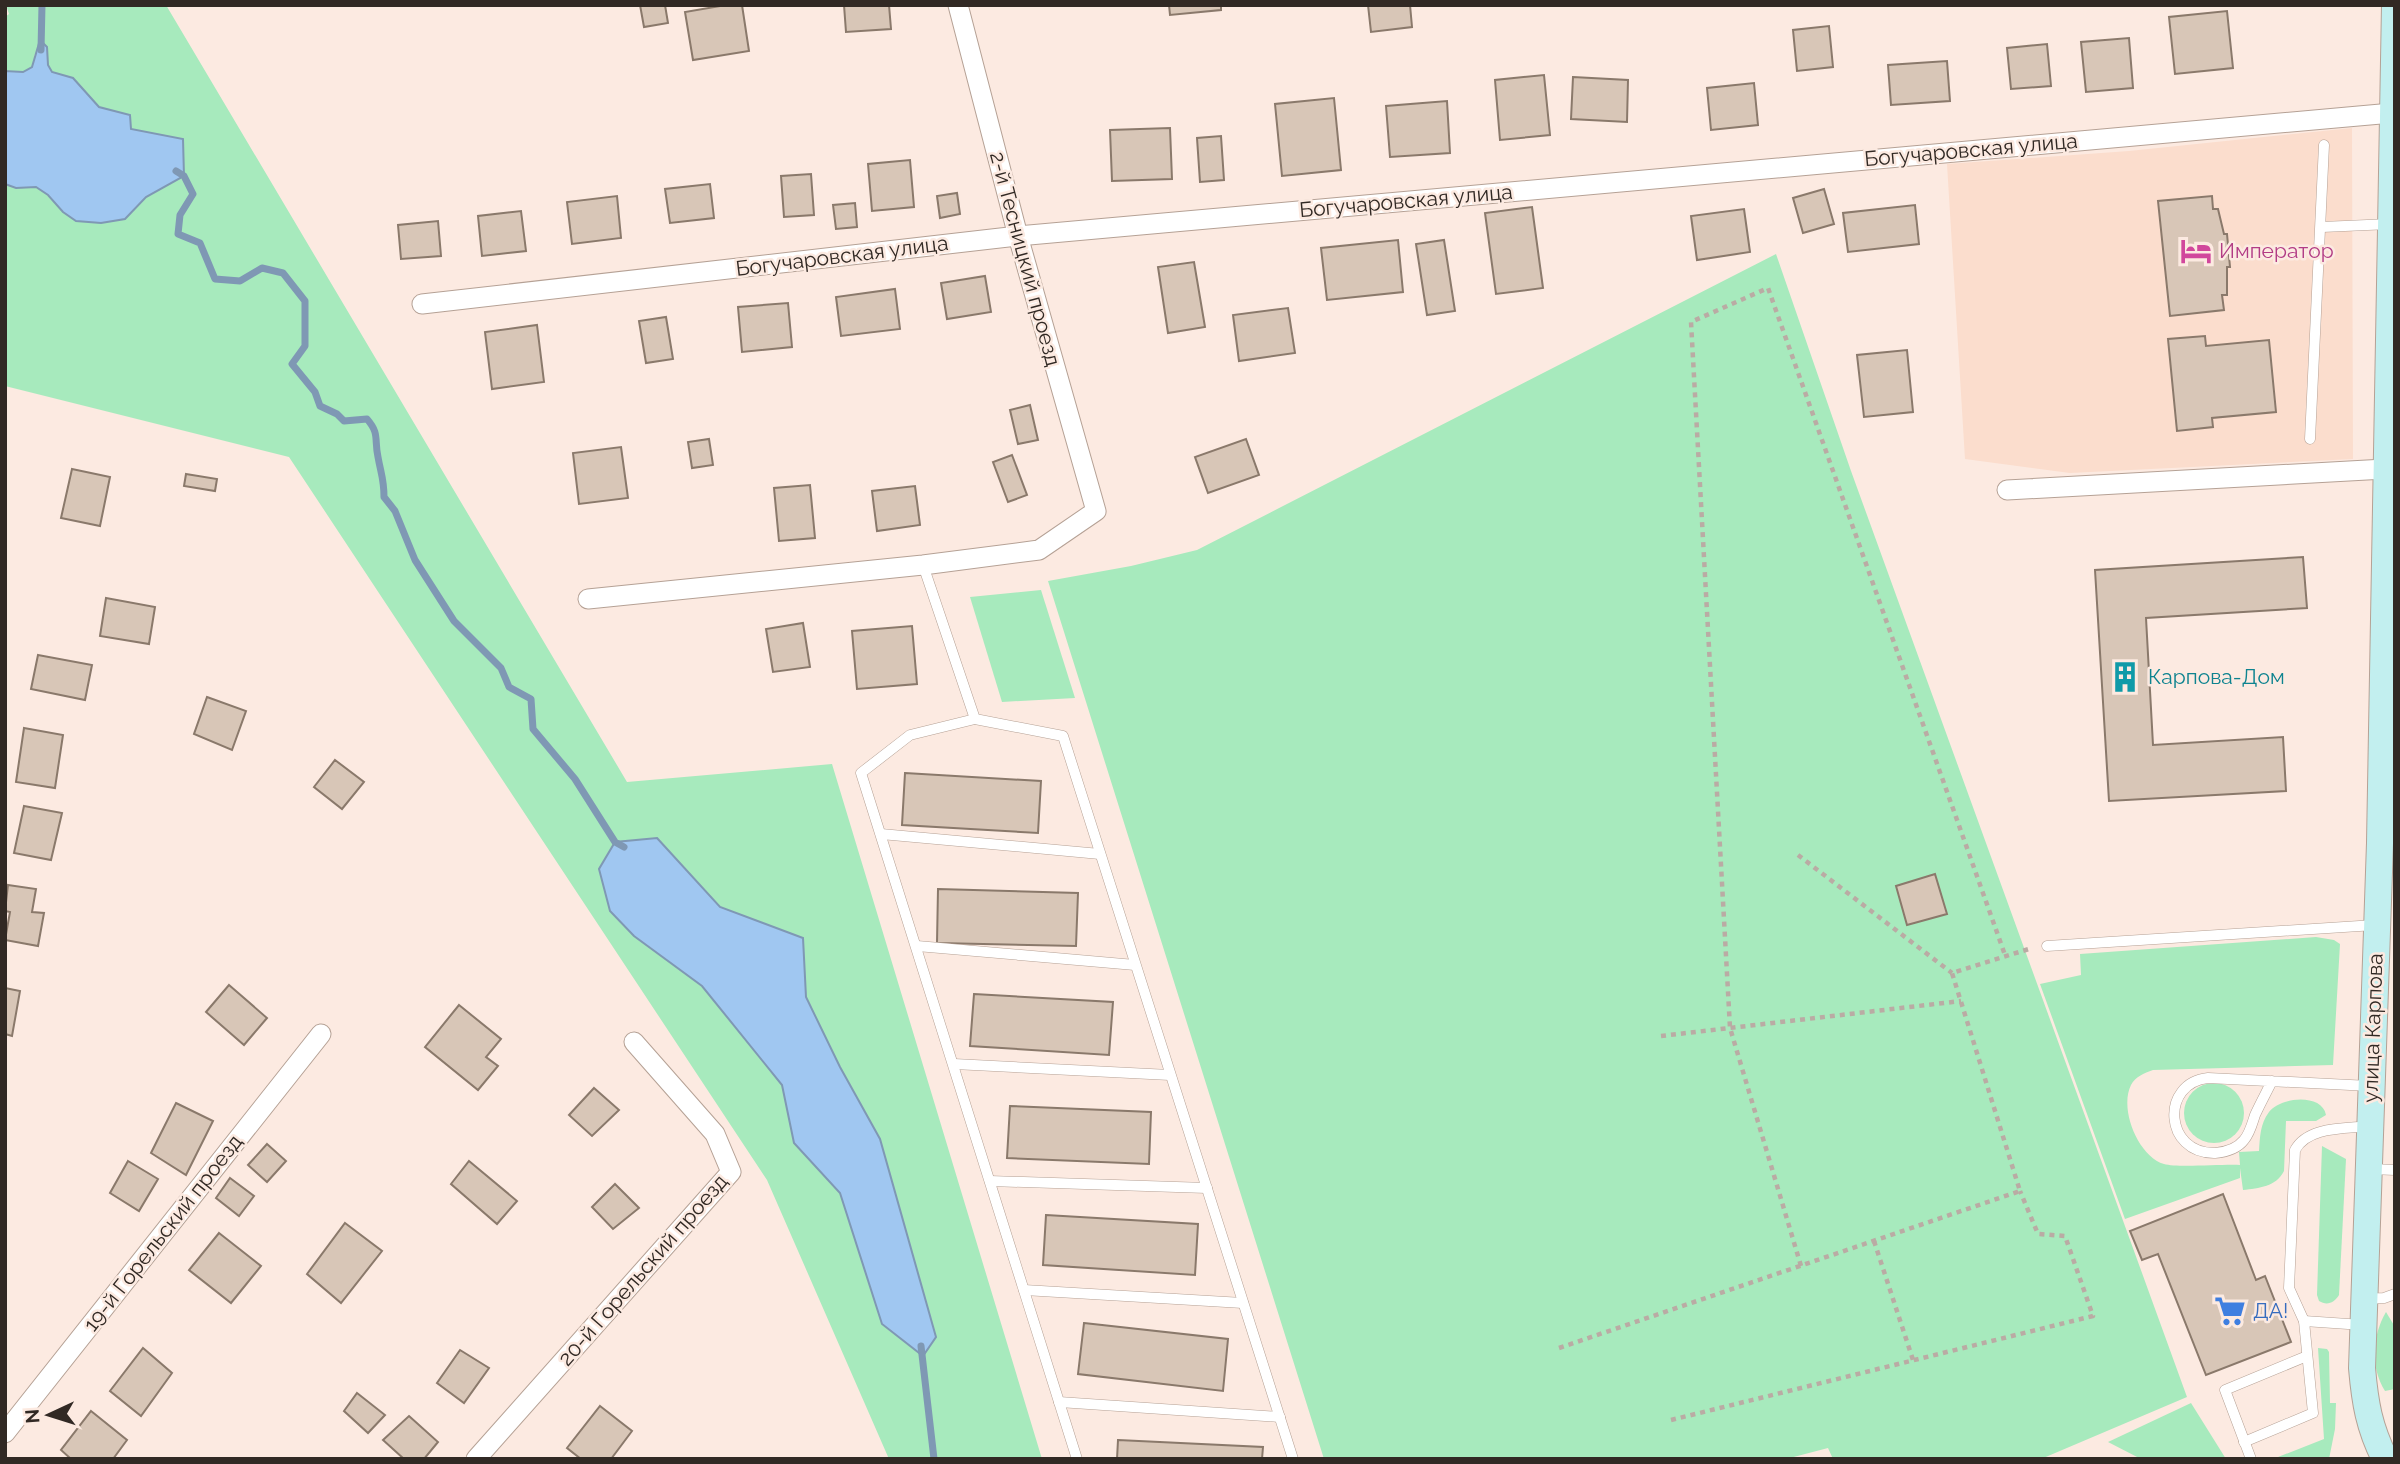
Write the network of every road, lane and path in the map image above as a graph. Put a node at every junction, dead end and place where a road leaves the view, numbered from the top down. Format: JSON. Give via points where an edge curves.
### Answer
{"nodes":[{"id":1,"x":958,"y":5,"type":"edge"},
{"id":2,"x":2395,"y":5,"type":"edge"},
{"id":3,"x":2392,"y":113,"type":"junction"},
{"id":4,"x":2324,"y":145,"type":"dead end"},
{"id":5,"x":2390,"y":224,"type":"junction"},
{"id":6,"x":2322,"y":227,"type":"junction"},
{"id":7,"x":1018,"y":236,"type":"junction"},
{"id":8,"x":2392,"y":266,"type":"edge"},
{"id":9,"x":422,"y":304,"type":"dead end"},
{"id":10,"x":2310,"y":439,"type":"dead end"},
{"id":11,"x":2385,"y":470,"type":"junction"},
{"id":12,"x":2007,"y":490,"type":"dead end"},
{"id":13,"x":923,"y":565,"type":"junction"},
{"id":14,"x":588,"y":599,"type":"dead end"},
{"id":15,"x":975,"y":719,"type":"junction"},
{"id":16,"x":881,"y":834,"type":"junction"},
{"id":17,"x":1100,"y":853,"type":"junction"},
{"id":18,"x":1798,"y":855,"type":"dead end"},
{"id":19,"x":2377,"y":925,"type":"junction"},
{"id":20,"x":917,"y":946,"type":"junction"},
{"id":21,"x":2047,"y":946,"type":"joint"},
{"id":22,"x":2005,"y":955,"type":"junction"},
{"id":23,"x":1135,"y":965,"type":"junction"},
{"id":24,"x":1952,"y":973,"type":"junction"},
{"id":25,"x":1961,"y":1001,"type":"junction"},
{"id":26,"x":1730,"y":1028,"type":"junction"},
{"id":27,"x":321,"y":1034,"type":"dead end"},
{"id":28,"x":1661,"y":1036,"type":"dead end"},
{"id":29,"x":634,"y":1042,"type":"dead end"},
{"id":30,"x":954,"y":1064,"type":"junction"},
{"id":31,"x":1170,"y":1075,"type":"junction"},
{"id":32,"x":2272,"y":1081,"type":"junction"},
{"id":33,"x":2370,"y":1086,"type":"junction"},
{"id":34,"x":2370,"y":1126,"type":"junction"},
{"id":35,"x":2382,"y":1169,"type":"edge"},
{"id":36,"x":990,"y":1181,"type":"junction"},
{"id":37,"x":1207,"y":1188,"type":"junction"},
{"id":38,"x":2020,"y":1191,"type":"junction"},
{"id":39,"x":1874,"y":1241,"type":"junction"},
{"id":40,"x":1801,"y":1266,"type":"junction"},
{"id":41,"x":1024,"y":1290,"type":"junction"},
{"id":42,"x":2395,"y":1294,"type":"edge"},
{"id":43,"x":2364,"y":1299,"type":"junction"},
{"id":44,"x":1243,"y":1303,"type":"junction"},
{"id":45,"x":2304,"y":1321,"type":"junction"},
{"id":46,"x":2363,"y":1325,"type":"junction"},
{"id":47,"x":1559,"y":1348,"type":"dead end"},
{"id":48,"x":2307,"y":1356,"type":"junction"},
{"id":49,"x":1913,"y":1360,"type":"junction"},
{"id":50,"x":1059,"y":1402,"type":"junction"},
{"id":51,"x":1280,"y":1417,"type":"junction"},
{"id":52,"x":1671,"y":1420,"type":"dead end"},
{"id":53,"x":5,"y":1433,"type":"edge"},
{"id":54,"x":2244,"y":1442,"type":"junction"},
{"id":55,"x":476,"y":1459,"type":"edge"},
{"id":56,"x":1077,"y":1459,"type":"edge"},
{"id":57,"x":1293,"y":1459,"type":"edge"},
{"id":58,"x":2251,"y":1459,"type":"edge"},
{"id":59,"x":2385,"y":1459,"type":"edge"}],
"edges":[{"from":1,"to":7,"type":"street","name":"2-й Тесницкий проезд"},
{"from":2,"to":3,"type":"main road","name":"улица Карпова"},
{"from":3,"to":5,"type":"main road","name":"улица Карпова"},
{"from":3,"to":7,"type":"street","name":"Богучаровская улица"},
{"from":4,"to":6,"type":"lane"},
{"from":5,"to":6,"type":"lane"},
{"from":5,"to":8,"type":"main road","name":"улица Карпова"},
{"from":6,"to":10,"type":"lane"},
{"from":7,"to":9,"type":"street","name":"Богучаровская улица"},
{"from":7,"to":13,"type":"street","name":"2-й Тесницкий проезд","via":[[1096,511],[1039,550]]},
{"from":8,"to":11,"type":"main road","name":"улица Карпова"},
{"from":11,"to":12,"type":"street"},
{"from":11,"to":19,"type":"main road","name":"улица Карпова"},
{"from":13,"to":14,"type":"street"},
{"from":13,"to":15,"type":"lane"},
{"from":15,"to":16,"type":"lane","via":[[910,735],[861,773]]},
{"from":15,"to":17,"type":"lane","via":[[1062,736]]},
{"from":16,"to":17,"type":"lane"},
{"from":16,"to":20,"type":"lane"},
{"from":17,"to":23,"type":"lane"},
{"from":18,"to":24,"type":"path"},
{"from":19,"to":21,"type":"lane"},
{"from":19,"to":33,"type":"main road","name":"улица Карпова"},
{"from":20,"to":23,"type":"lane"},
{"from":20,"to":30,"type":"lane"},
{"from":21,"to":22,"type":"path"},
{"from":22,"to":24,"type":"path"},
{"from":22,"to":26,"type":"path","via":[[1768,288],[1691,323]]},
{"from":23,"to":31,"type":"lane"},
{"from":24,"to":25,"type":"path"},
{"from":25,"to":26,"type":"path"},
{"from":25,"to":38,"type":"path"},
{"from":26,"to":28,"type":"path"},
{"from":26,"to":40,"type":"path"},
{"from":27,"to":53,"type":"street","name":"19-й Горельский проезд"},
{"from":29,"to":55,"type":"street","name":"20-й Горельский проезд","via":[[715,1134],[731,1172]]},
{"from":30,"to":31,"type":"lane"},
{"from":30,"to":36,"type":"lane"},
{"from":31,"to":37,"type":"lane"},
{"from":32,"to":32,"type":"lane","via":[[2208,1078],[2187,1084],[2176,1111],[2176,1126],[2184,1143],[2206,1152],[2236,1147],[2248,1135]]},
{"from":32,"to":33,"type":"lane"},
{"from":33,"to":34,"type":"main road","name":"улица Карпова"},
{"from":34,"to":35,"type":"main road","name":"улица Карпова"},
{"from":34,"to":45,"type":"lane","via":[[2312,1134],[2295,1150],[2289,1288]]},
{"from":35,"to":43,"type":"main road","name":"улица Карпова"},
{"from":36,"to":37,"type":"lane"},
{"from":36,"to":41,"type":"lane"},
{"from":37,"to":44,"type":"lane"},
{"from":38,"to":39,"type":"path"},
{"from":38,"to":49,"type":"path","via":[[2038,1234],[2064,1236],[2092,1316]]},
{"from":39,"to":40,"type":"path"},
{"from":39,"to":49,"type":"path"},
{"from":40,"to":47,"type":"path"},
{"from":41,"to":44,"type":"lane"},
{"from":41,"to":50,"type":"lane"},
{"from":42,"to":43,"type":"lane"},
{"from":43,"to":46,"type":"main road","name":"улица Карпова"},
{"from":44,"to":51,"type":"lane"},
{"from":45,"to":46,"type":"lane"},
{"from":45,"to":48,"type":"lane"},
{"from":46,"to":59,"type":"main road","name":"улица Карпова","via":[[2365,1402],[2372,1434]]},
{"from":48,"to":54,"type":"lane","via":[[2312,1415]]},
{"from":48,"to":54,"type":"lane","via":[[2225,1390]]},
{"from":49,"to":52,"type":"path"},
{"from":50,"to":51,"type":"lane"},
{"from":50,"to":56,"type":"lane"},
{"from":51,"to":57,"type":"lane"},
{"from":54,"to":58,"type":"lane"}]}
